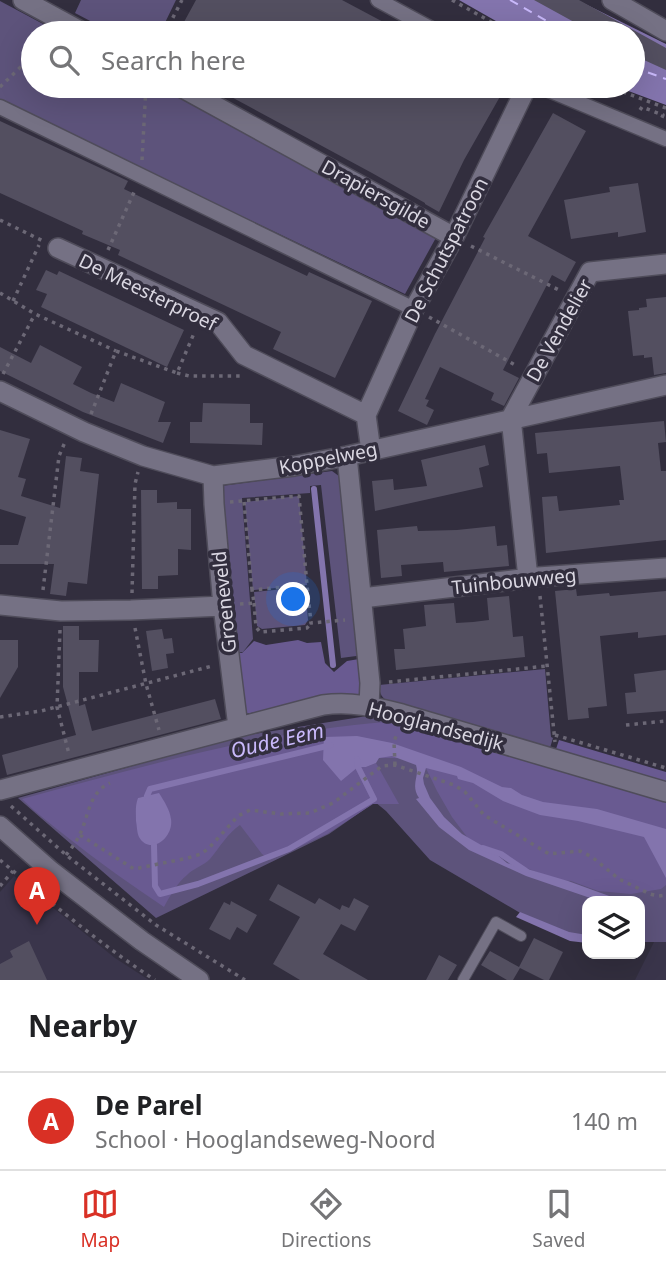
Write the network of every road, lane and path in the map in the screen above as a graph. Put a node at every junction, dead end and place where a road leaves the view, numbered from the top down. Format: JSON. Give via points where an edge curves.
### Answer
{"nodes":[{"id":1,"x":23,"y":0,"type":"edge"},
{"id":2,"x":182,"y":0,"type":"edge"},
{"id":3,"x":377,"y":0,"type":"edge"},
{"id":4,"x":452,"y":0,"type":"edge"},
{"id":5,"x":612,"y":0,"type":"edge"},
{"id":6,"x":62,"y":21,"type":"edge"},
{"id":7,"x":171,"y":21,"type":"edge"},
{"id":8,"x":416,"y":21,"type":"edge"},
{"id":9,"x":490,"y":21,"type":"edge"},
{"id":10,"x":666,"y":31,"type":"edge"},
{"id":11,"x":21,"y":67,"type":"edge"},
{"id":12,"x":0,"y":87,"type":"edge"},
{"id":13,"x":145,"y":98,"type":"edge"},
{"id":14,"x":201,"y":98,"type":"edge"},
{"id":15,"x":521,"y":98,"type":"edge"},
{"id":16,"x":568,"y":98,"type":"edge"},
{"id":17,"x":639,"y":98,"type":"edge"},
{"id":18,"x":655,"y":104,"type":"junction"},
{"id":19,"x":0,"y":107,"type":"edge"},
{"id":20,"x":642,"y":107,"type":"dead end"},
{"id":21,"x":666,"y":108,"type":"edge"},
{"id":22,"x":652,"y":111,"type":"junction"},
{"id":23,"x":663,"y":115,"type":"dead end"},
{"id":24,"x":666,"y":139,"type":"edge"},
{"id":25,"x":142,"y":175,"type":"junction"},
{"id":26,"x":0,"y":220,"type":"edge"},
{"id":27,"x":454,"y":237,"type":"junction"},
{"id":28,"x":49,"y":244,"type":"junction"},
{"id":29,"x":666,"y":264,"type":"edge"},
{"id":30,"x":100,"y":268,"type":"junction"},
{"id":31,"x":0,"y":293,"type":"edge"},
{"id":32,"x":575,"y":298,"type":"junction"},
{"id":33,"x":13,"y":301,"type":"junction"},
{"id":34,"x":414,"y":310,"type":"junction"},
{"id":35,"x":36,"y":314,"type":"junction"},
{"id":36,"x":202,"y":315,"type":"junction"},
{"id":37,"x":116,"y":352,"type":"junction"},
{"id":38,"x":254,"y":360,"type":"junction"},
{"id":39,"x":177,"y":373,"type":"junction"},
{"id":40,"x":534,"y":376,"type":"junction"},
{"id":41,"x":0,"y":380,"type":"edge"},
{"id":42,"x":666,"y":385,"type":"edge"},
{"id":43,"x":0,"y":391,"type":"edge"},
{"id":44,"x":366,"y":415,"type":"junction"},
{"id":45,"x":511,"y":418,"type":"junction"},
{"id":46,"x":78,"y":429,"type":"junction"},
{"id":47,"x":371,"y":451,"type":"junction"},
{"id":48,"x":143,"y":456,"type":"junction"},
{"id":49,"x":348,"y":456,"type":"junction"},
{"id":50,"x":213,"y":476,"type":"junction"},
{"id":51,"x":244,"y":501,"type":"junction"},
{"id":52,"x":214,"y":504,"type":"junction"},
{"id":53,"x":666,"y":568,"type":"edge"},
{"id":54,"x":533,"y":577,"type":"junction"},
{"id":55,"x":307,"y":585,"type":"junction"},
{"id":56,"x":253,"y":590,"type":"junction"},
{"id":57,"x":362,"y":598,"type":"junction"},
{"id":58,"x":254,"y":603,"type":"junction"},
{"id":59,"x":0,"y":605,"type":"edge"},
{"id":60,"x":223,"y":606,"type":"junction"},
{"id":61,"x":40,"y":609,"type":"junction"},
{"id":62,"x":131,"y":610,"type":"junction"},
{"id":63,"x":61,"y":611,"type":"junction"},
{"id":64,"x":340,"y":620,"type":"dead end"},
{"id":65,"x":311,"y":623,"type":"junction"},
{"id":66,"x":231,"y":661,"type":"junction"},
{"id":67,"x":547,"y":666,"type":"junction"},
{"id":68,"x":390,"y":682,"type":"dead end"},
{"id":69,"x":146,"y":684,"type":"junction"},
{"id":70,"x":369,"y":706,"type":"junction"},
{"id":71,"x":57,"y":707,"type":"junction"},
{"id":72,"x":0,"y":717,"type":"edge"},
{"id":73,"x":666,"y":721,"type":"edge"},
{"id":74,"x":626,"y":725,"type":"dead end"},
{"id":75,"x":238,"y":727,"type":"junction"},
{"id":76,"x":398,"y":728,"type":"dead end"},
{"id":77,"x":555,"y":735,"type":"junction"},
{"id":78,"x":555,"y":741,"type":"dead end"},
{"id":79,"x":163,"y":747,"type":"junction"},
{"id":80,"x":395,"y":765,"type":"junction"},
{"id":81,"x":666,"y":768,"type":"edge"},
{"id":82,"x":73,"y":771,"type":"junction"},
{"id":83,"x":121,"y":780,"type":"dead end"},
{"id":84,"x":666,"y":792,"type":"edge"},
{"id":85,"x":2,"y":796,"type":"edge"},
{"id":86,"x":0,"y":826,"type":"edge"},
{"id":87,"x":80,"y":835,"type":"junction"},
{"id":88,"x":66,"y":855,"type":"junction"},
{"id":89,"x":0,"y":860,"type":"edge"},
{"id":90,"x":13,"y":871,"type":"junction"},
{"id":91,"x":0,"y":886,"type":"edge"},
{"id":92,"x":666,"y":895,"type":"edge"},
{"id":93,"x":520,"y":936,"type":"dead end"},
{"id":94,"x":155,"y":980,"type":"edge"},
{"id":95,"x":199,"y":980,"type":"edge"},
{"id":96,"x":244,"y":980,"type":"edge"},
{"id":97,"x":463,"y":980,"type":"edge"}],
"edges":[{"from":1,"to":6,"type":"street"},
{"from":2,"to":7,"type":"path"},
{"from":3,"to":8,"type":"street"},
{"from":4,"to":9,"type":"path"},
{"from":5,"to":10,"type":"street"},
{"from":11,"to":12,"type":"path"},
{"from":13,"to":25,"type":"path"},
{"from":14,"to":27,"type":"street","name":"Drapiersgilde"},
{"from":15,"to":27,"type":"street","name":"De Schutspatroon"},
{"from":16,"to":24,"type":"street"},
{"from":17,"to":18,"type":"path"},
{"from":18,"to":21,"type":"path"},
{"from":18,"to":22,"type":"path"},
{"from":19,"to":25,"type":"street"},
{"from":20,"to":22,"type":"path"},
{"from":22,"to":23,"type":"path"},
{"from":25,"to":30,"type":"path"},
{"from":25,"to":34,"type":"street"},
{"from":26,"to":28,"type":"path"},
{"from":27,"to":32,"type":"path","name":"Drapiersgilde"},
{"from":27,"to":34,"type":"street","name":"De Schutspatroon"},
{"from":28,"to":30,"type":"street","name":"De Meesterproef"},
{"from":28,"to":33,"type":"path"},
{"from":29,"to":32,"type":"street","name":"De Vendelier","via":[[590,272]]},
{"from":30,"to":36,"type":"street","name":"De Meesterproef"},
{"from":31,"to":33,"type":"path"},
{"from":32,"to":40,"type":"street","name":"De Vendelier"},
{"from":33,"to":35,"type":"path"},
{"from":34,"to":40,"type":"path"},
{"from":34,"to":44,"type":"street","name":"De Schutspatroon"},
{"from":35,"to":37,"type":"path"},
{"from":35,"to":41,"type":"path"},
{"from":36,"to":38,"type":"street","name":"De Meesterproef","via":[[218,323],[244,355]]},
{"from":36,"to":39,"type":"path"},
{"from":37,"to":39,"type":"path"},
{"from":37,"to":46,"type":"path"},
{"from":38,"to":39,"type":"path","via":[[245,375]]},
{"from":38,"to":44,"type":"street","name":"De Meesterproef"},
{"from":40,"to":45,"type":"street","name":"De Vendelier"},
{"from":42,"to":45,"type":"street","name":"Koppelweg"},
{"from":43,"to":46,"type":"street","name":"Koppelweg"},
{"from":44,"to":47,"type":"street"},
{"from":45,"to":47,"type":"street","name":"Koppelweg"},
{"from":45,"to":54,"type":"street"},
{"from":46,"to":48,"type":"street","name":"Koppelweg"},
{"from":46,"to":61,"type":"path","via":[[59,456]]},
{"from":47,"to":49,"type":"street","name":"Koppelweg"},
{"from":48,"to":50,"type":"street","name":"Koppelweg"},
{"from":48,"to":62,"type":"path","via":[[135,484]]},
{"from":49,"to":50,"type":"street","name":"Koppelweg"},
{"from":49,"to":57,"type":"street"},
{"from":50,"to":52,"type":"street","name":"Groeneveld"},
{"from":51,"to":52,"type":"path"},
{"from":51,"to":55,"type":"path","via":[[299,496]]},
{"from":51,"to":56,"type":"path"},
{"from":52,"to":60,"type":"street","name":"Groeneveld"},
{"from":53,"to":54,"type":"street","name":"Tuinbouwweg"},
{"from":54,"to":57,"type":"street","name":"Tuinbouwweg"},
{"from":54,"to":67,"type":"path"},
{"from":55,"to":56,"type":"path"},
{"from":55,"to":65,"type":"path"},
{"from":56,"to":58,"type":"path"},
{"from":57,"to":70,"type":"street"},
{"from":58,"to":60,"type":"path"},
{"from":58,"to":65,"type":"path","via":[[260,632],[307,628]]},
{"from":59,"to":61,"type":"street"},
{"from":60,"to":62,"type":"street"},
{"from":60,"to":66,"type":"street","name":"Groeneveld"},
{"from":61,"to":63,"type":"street"},
{"from":62,"to":63,"type":"street"},
{"from":62,"to":69,"type":"path"},
{"from":63,"to":71,"type":"path"},
{"from":64,"to":65,"type":"path"},
{"from":66,"to":69,"type":"path"},
{"from":66,"to":75,"type":"street","name":"Groeneveld"},
{"from":67,"to":68,"type":"path"},
{"from":67,"to":77,"type":"path"},
{"from":69,"to":71,"type":"path"},
{"from":69,"to":79,"type":"path"},
{"from":70,"to":75,"type":"street","name":"Hooglandsedijk","via":[[323,705]]},
{"from":70,"to":84,"type":"street","name":"Hooglandsedijk"},
{"from":71,"to":72,"type":"path"},
{"from":71,"to":82,"type":"path"},
{"from":73,"to":74,"type":"path"},
{"from":75,"to":79,"type":"street","name":"Hooglandsedijk"},
{"from":76,"to":80,"type":"path"},
{"from":77,"to":78,"type":"path"},
{"from":77,"to":81,"type":"path"},
{"from":79,"to":82,"type":"street","name":"Hooglandsedijk"},
{"from":80,"to":87,"type":"path","via":[[383,766],[334,803],[310,813],[250,810],[238,816],[209,848],[188,859],[134,869]]},
{"from":80,"to":92,"type":"path","via":[[454,785],[484,815],[549,854],[580,851],[619,879],[650,894]]},
{"from":82,"to":85,"type":"street","name":"Hooglandsedijk"},
{"from":83,"to":87,"type":"path","via":[[100,788]]},
{"from":85,"to":88,"type":"path"},
{"from":86,"to":95,"type":"street","via":[[51,871]]},
{"from":87,"to":88,"type":"path"},
{"from":88,"to":96,"type":"path","via":[[156,925]]},
{"from":89,"to":90,"type":"path"},
{"from":90,"to":91,"type":"path"},
{"from":90,"to":94,"type":"path"},
{"from":93,"to":97,"type":"lane","via":[[496,922]]}]}
